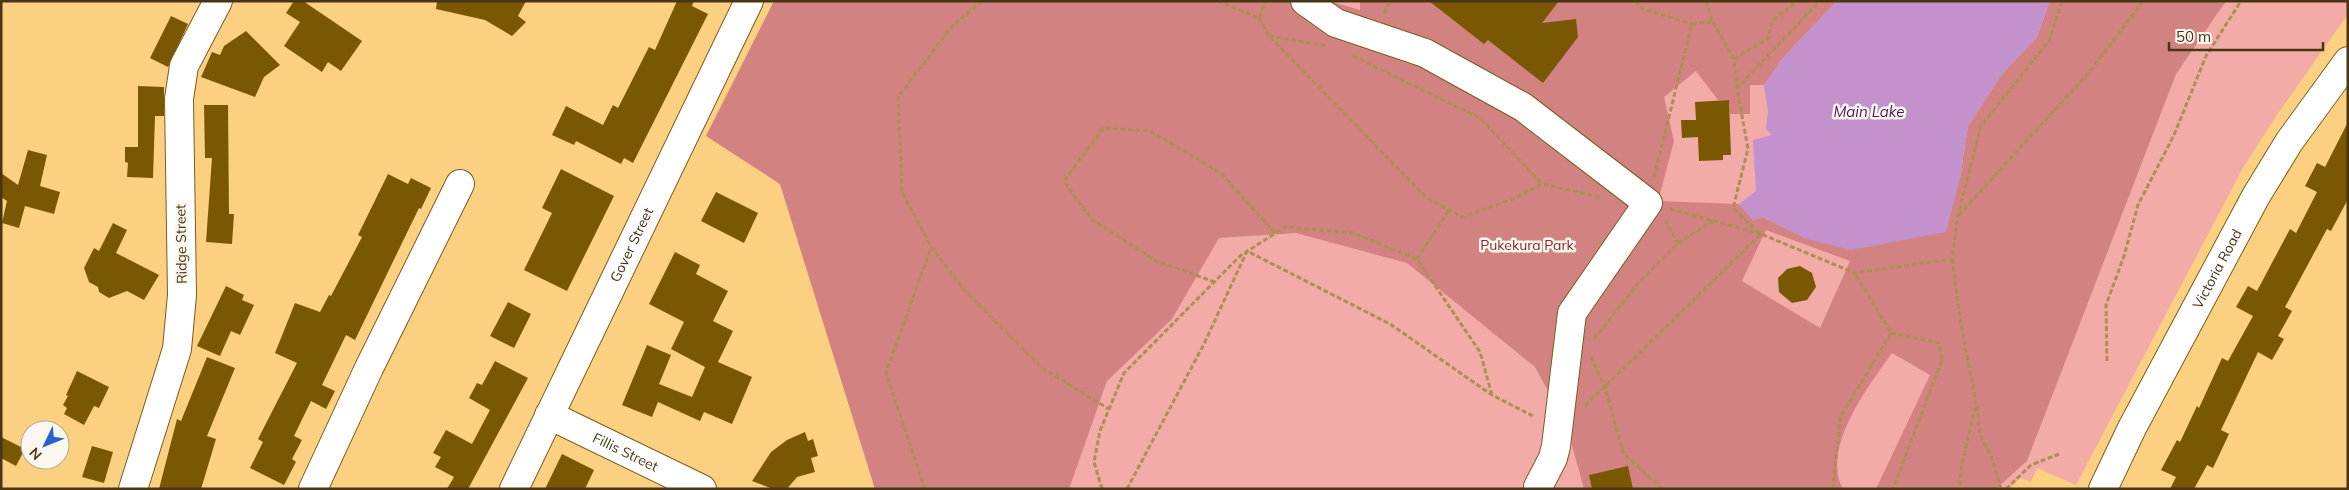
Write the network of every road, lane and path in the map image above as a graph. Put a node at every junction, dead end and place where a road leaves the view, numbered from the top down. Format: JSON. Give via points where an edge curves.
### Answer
{"nodes":[{"id":1,"x":218,"y":1,"type":"edge"},
{"id":2,"x":749,"y":1,"type":"edge"},
{"id":3,"x":982,"y":1,"type":"edge"},
{"id":4,"x":1218,"y":1,"type":"edge"},
{"id":5,"x":1266,"y":1,"type":"edge"},
{"id":6,"x":1305,"y":1,"type":"edge"},
{"id":7,"x":1635,"y":1,"type":"edge"},
{"id":8,"x":1706,"y":1,"type":"edge"},
{"id":9,"x":1798,"y":1,"type":"edge"},
{"id":10,"x":1820,"y":1,"type":"edge"},
{"id":11,"x":2062,"y":1,"type":"edge"},
{"id":12,"x":2143,"y":1,"type":"edge"},
{"id":13,"x":2241,"y":1,"type":"edge"},
{"id":14,"x":1259,"y":18,"type":"junction"},
{"id":15,"x":1713,"y":22,"type":"junction"},
{"id":16,"x":1692,"y":24,"type":"junction"},
{"id":17,"x":1269,"y":36,"type":"junction"},
{"id":18,"x":1328,"y":46,"type":"dead end"},
{"id":19,"x":1346,"y":52,"type":"dead end"},
{"id":20,"x":1734,"y":59,"type":"junction"},
{"id":21,"x":2348,"y":61,"type":"edge"},
{"id":22,"x":1737,"y":88,"type":"junction"},
{"id":23,"x":460,"y":184,"type":"dead end"},
{"id":24,"x":1542,"y":184,"type":"junction"},
{"id":25,"x":1606,"y":198,"type":"dead end"},
{"id":26,"x":1653,"y":204,"type":"junction"},
{"id":27,"x":1449,"y":210,"type":"junction"},
{"id":28,"x":1958,"y":215,"type":"junction"},
{"id":29,"x":1713,"y":221,"type":"junction"},
{"id":30,"x":1275,"y":233,"type":"junction"},
{"id":31,"x":1761,"y":234,"type":"junction"},
{"id":32,"x":1678,"y":243,"type":"junction"},
{"id":33,"x":932,"y":248,"type":"junction"},
{"id":34,"x":1247,"y":251,"type":"junction"},
{"id":35,"x":1417,"y":259,"type":"junction"},
{"id":36,"x":1952,"y":259,"type":"junction"},
{"id":37,"x":1855,"y":272,"type":"junction"},
{"id":38,"x":1216,"y":282,"type":"junction"},
{"id":39,"x":1891,"y":333,"type":"junction"},
{"id":40,"x":1593,"y":340,"type":"dead end"},
{"id":41,"x":2107,"y":361,"type":"dead end"},
{"id":42,"x":1605,"y":388,"type":"junction"},
{"id":43,"x":1492,"y":395,"type":"junction"},
{"id":44,"x":1976,"y":403,"type":"junction"},
{"id":45,"x":1109,"y":409,"type":"junction"},
{"id":46,"x":549,"y":415,"type":"junction"},
{"id":47,"x":1559,"y":429,"type":"junction"},
{"id":48,"x":2059,"y":454,"type":"dead end"},
{"id":49,"x":1533,"y":488,"type":"edge"},
{"id":50,"x":133,"y":489,"type":"edge"},
{"id":51,"x":313,"y":489,"type":"edge"},
{"id":52,"x":514,"y":489,"type":"edge"},
{"id":53,"x":702,"y":489,"type":"edge"},
{"id":54,"x":925,"y":489,"type":"edge"},
{"id":55,"x":1102,"y":489,"type":"edge"},
{"id":56,"x":1127,"y":489,"type":"edge"},
{"id":57,"x":1662,"y":489,"type":"edge"},
{"id":58,"x":1833,"y":489,"type":"edge"},
{"id":59,"x":1893,"y":489,"type":"edge"},
{"id":60,"x":1959,"y":489,"type":"edge"},
{"id":61,"x":2002,"y":489,"type":"edge"},
{"id":62,"x":2006,"y":489,"type":"edge"},
{"id":63,"x":2103,"y":489,"type":"edge"}],
"edges":[{"from":1,"to":50,"type":"street","name":"Ridge Street","via":[[184,66],[179,99],[182,295],[177,349]]},
{"from":2,"to":46,"type":"street","name":"Gover Street"},
{"from":3,"to":33,"type":"path","via":[[954,25],[898,97],[902,192]]},
{"from":4,"to":14,"type":"path"},
{"from":5,"to":14,"type":"path"},
{"from":6,"to":26,"type":"street","via":[[1336,23],[1425,53],[1523,107]]},
{"from":7,"to":16,"type":"path","via":[[1643,10]]},
{"from":8,"to":15,"type":"path"},
{"from":9,"to":20,"type":"path","via":[[1771,21],[1769,38]]},
{"from":10,"to":22,"type":"path"},
{"from":11,"to":28,"type":"path","via":[[2049,41],[1981,126]]},
{"from":12,"to":28,"type":"path","via":[[2092,69]]},
{"from":13,"to":41,"type":"path","via":[[2206,56],[2174,135],[2138,205],[2106,306]]},
{"from":14,"to":17,"type":"path"},
{"from":15,"to":16,"type":"path"},
{"from":15,"to":20,"type":"path"},
{"from":16,"to":26,"type":"path"},
{"from":17,"to":18,"type":"path"},
{"from":17,"to":27,"type":"path","via":[[1428,198]]},
{"from":19,"to":24,"type":"path","via":[[1480,118]]},
{"from":20,"to":22,"type":"path"},
{"from":21,"to":63,"type":"street","name":"Victoria Road","via":[[2256,196]]},
{"from":22,"to":31,"type":"path","via":[[1748,149],[1733,208]]},
{"from":23,"to":51,"type":"street"},
{"from":24,"to":25,"type":"path"},
{"from":24,"to":27,"type":"path","via":[[1513,199],[1462,217]]},
{"from":26,"to":29,"type":"path"},
{"from":26,"to":32,"type":"path"},
{"from":26,"to":47,"type":"street","via":[[1572,313]]},
{"from":27,"to":35,"type":"path"},
{"from":28,"to":36,"type":"path"},
{"from":29,"to":31,"type":"path"},
{"from":29,"to":32,"type":"path"},
{"from":30,"to":34,"type":"path"},
{"from":30,"to":35,"type":"path","via":[[1285,226],[1354,233]]},
{"from":30,"to":38,"type":"path","via":[[1221,173],[1150,131],[1103,128],[1064,181],[1091,219],[1156,261]]},
{"from":31,"to":37,"type":"path"},
{"from":31,"to":42,"type":"path"},
{"from":32,"to":40,"type":"path","via":[[1640,281]]},
{"from":33,"to":45,"type":"path","via":[[965,291],[1042,368]]},
{"from":33,"to":54,"type":"path","via":[[886,372]]},
{"from":34,"to":38,"type":"path"},
{"from":34,"to":43,"type":"path","via":[[1390,324]]},
{"from":34,"to":56,"type":"path","via":[[1204,344]]},
{"from":35,"to":43,"type":"path","via":[[1480,352]]},
{"from":36,"to":37,"type":"path"},
{"from":36,"to":44,"type":"path"},
{"from":37,"to":39,"type":"path"},
{"from":38,"to":45,"type":"path","via":[[1124,373]]},
{"from":39,"to":58,"type":"path","via":[[1840,418]]},
{"from":39,"to":59,"type":"path","via":[[1939,343],[1942,360]]},
{"from":42,"to":47,"type":"path"},
{"from":42,"to":57,"type":"path","via":[[1623,453]]},
{"from":43,"to":47,"type":"path"},
{"from":44,"to":60,"type":"path"},
{"from":44,"to":61,"type":"path","via":[[1980,434]]},
{"from":45,"to":55,"type":"path","via":[[1100,430],[1094,462]]},
{"from":46,"to":52,"type":"street","name":"Gover Street"},
{"from":46,"to":53,"type":"street","name":"Fillis Street"},
{"from":47,"to":49,"type":"street","via":[[1553,458]]},
{"from":48,"to":62,"type":"path","via":[[2031,465]]}]}
